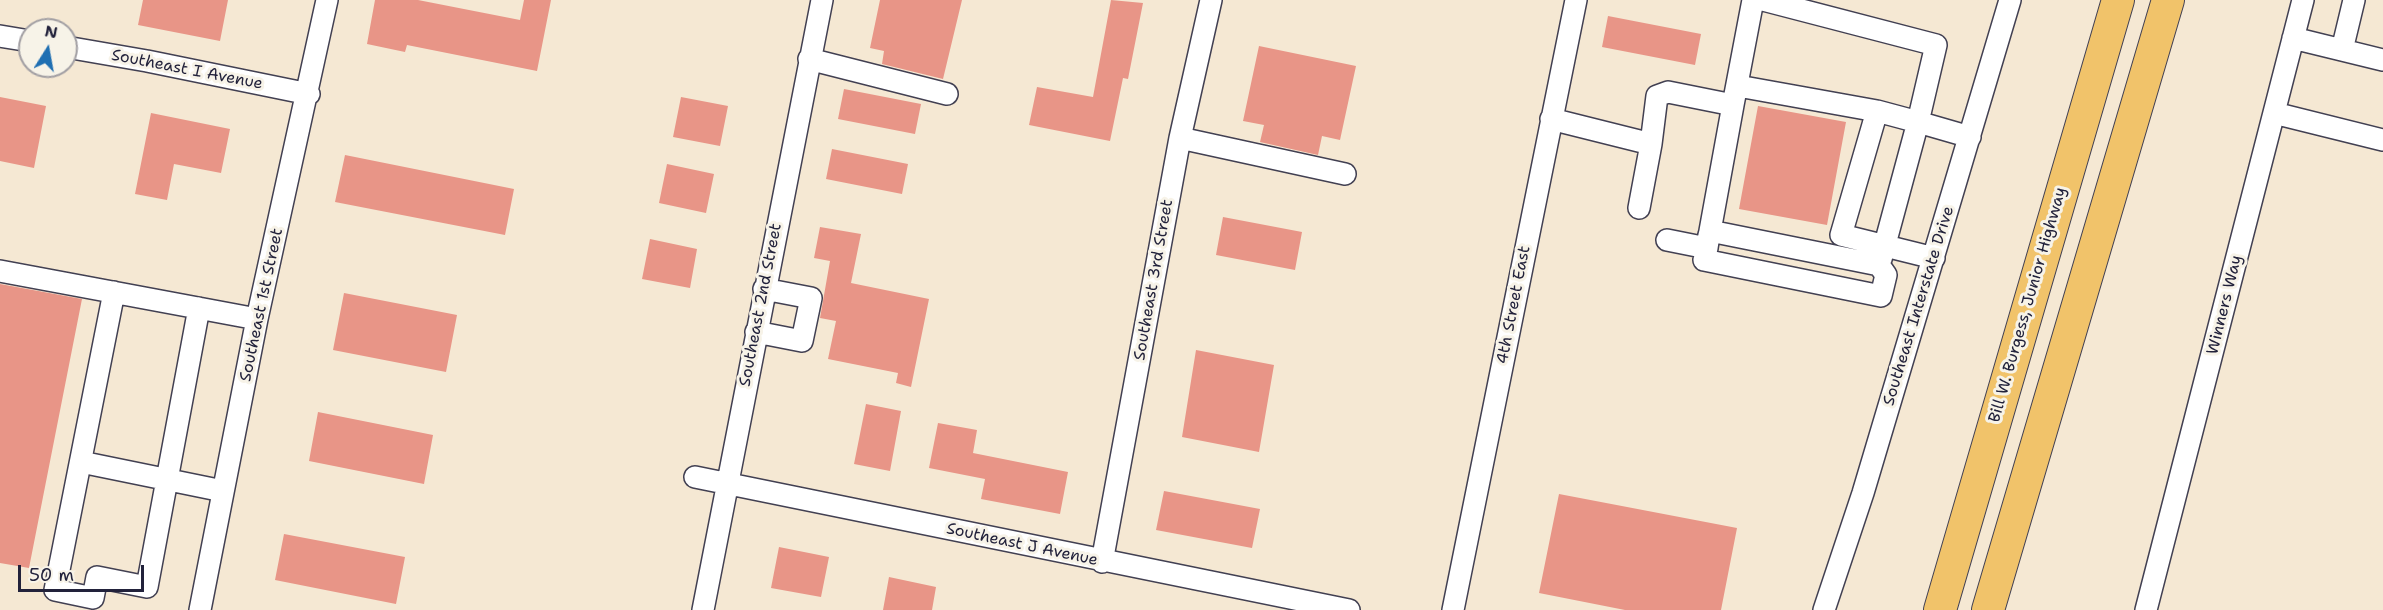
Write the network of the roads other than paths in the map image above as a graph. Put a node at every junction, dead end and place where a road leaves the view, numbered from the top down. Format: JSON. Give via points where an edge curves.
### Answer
{"nodes":[{"id":1,"x":327,"y":0,"type":"edge"},
{"id":2,"x":822,"y":0,"type":"edge"},
{"id":3,"x":1211,"y":0,"type":"edge"},
{"id":4,"x":1576,"y":0,"type":"edge"},
{"id":5,"x":1753,"y":0,"type":"edge"},
{"id":6,"x":1763,"y":0,"type":"edge"},
{"id":7,"x":2010,"y":0,"type":"edge"},
{"id":8,"x":2118,"y":0,"type":"edge"},
{"id":9,"x":2168,"y":0,"type":"edge"},
{"id":10,"x":2303,"y":0,"type":"edge"},
{"id":11,"x":2354,"y":0,"type":"edge"},
{"id":12,"x":0,"y":36,"type":"edge"},
{"id":13,"x":2293,"y":38,"type":"junction"},
{"id":14,"x":18,"y":39,"type":"edge"},
{"id":15,"x":78,"y":49,"type":"edge"},
{"id":16,"x":2342,"y":50,"type":"junction"},
{"id":17,"x":809,"y":59,"type":"junction"},
{"id":18,"x":2383,"y":60,"type":"edge"},
{"id":19,"x":309,"y":94,"type":"junction"},
{"id":20,"x":947,"y":94,"type":"dead end"},
{"id":21,"x":1736,"y":96,"type":"junction"},
{"id":22,"x":1877,"y":111,"type":"junction"},
{"id":23,"x":2274,"y":113,"type":"junction"},
{"id":24,"x":1551,"y":119,"type":"junction"},
{"id":25,"x":1918,"y":122,"type":"junction"},
{"id":26,"x":1970,"y":136,"type":"junction"},
{"id":27,"x":1180,"y":138,"type":"junction"},
{"id":28,"x":2383,"y":140,"type":"edge"},
{"id":29,"x":1651,"y":144,"type":"junction"},
{"id":30,"x":1345,"y":174,"type":"dead end"},
{"id":31,"x":1639,"y":208,"type":"dead end"},
{"id":32,"x":1708,"y":239,"type":"junction"},
{"id":33,"x":1667,"y":240,"type":"dead end"},
{"id":34,"x":1881,"y":255,"type":"junction"},
{"id":35,"x":1934,"y":258,"type":"junction"},
{"id":36,"x":0,"y":271,"type":"edge"},
{"id":37,"x":764,"y":289,"type":"junction"},
{"id":38,"x":114,"y":292,"type":"junction"},
{"id":39,"x":199,"y":308,"type":"junction"},
{"id":40,"x":257,"y":319,"type":"junction"},
{"id":41,"x":756,"y":332,"type":"junction"},
{"id":42,"x":2034,"y":460,"type":"junction"},
{"id":43,"x":81,"y":462,"type":"junction"},
{"id":44,"x":695,"y":477,"type":"dead end"},
{"id":45,"x":167,"y":479,"type":"junction"},
{"id":46,"x":727,"y":483,"type":"junction"},
{"id":47,"x":223,"y":490,"type":"junction"},
{"id":48,"x":1102,"y":562,"type":"junction"},
{"id":49,"x":200,"y":610,"type":"edge"},
{"id":50,"x":703,"y":610,"type":"edge"},
{"id":51,"x":1349,"y":610,"type":"edge"},
{"id":52,"x":1452,"y":610,"type":"edge"},
{"id":53,"x":1824,"y":610,"type":"edge"},
{"id":54,"x":1940,"y":610,"type":"edge"},
{"id":55,"x":1988,"y":610,"type":"edge"},
{"id":56,"x":2000,"y":610,"type":"edge"},
{"id":57,"x":2146,"y":610,"type":"edge"}],
"edges":[{"from":1,"to":19,"type":"street","name":"Southeast 1st Street"},
{"from":2,"to":17,"type":"street","name":"Southeast 2nd Street"},
{"from":3,"to":27,"type":"street","name":"Southeast 3rd Street"},
{"from":4,"to":24,"type":"street","name":"4th Street East"},
{"from":5,"to":21,"type":"street"},
{"from":6,"to":25,"type":"street","via":[[1936,45]]},
{"from":7,"to":26,"type":"street","name":"Southeast Interstate Drive"},
{"from":8,"to":54,"type":"highway","name":"Bill W. Burgess, Junior Highway"},
{"from":9,"to":42,"type":"highway"},
{"from":10,"to":13,"type":"street","name":"Winners Way"},
{"from":11,"to":16,"type":"street"},
{"from":12,"to":14,"type":"street"},
{"from":13,"to":16,"type":"street"},
{"from":13,"to":23,"type":"street","name":"Winners Way"},
{"from":15,"to":19,"type":"street","name":"Southeast I Avenue"},
{"from":16,"to":18,"type":"street"},
{"from":17,"to":20,"type":"street"},
{"from":17,"to":37,"type":"street","name":"Southeast 2nd Street"},
{"from":19,"to":40,"type":"street","name":"Southeast 1st Street"},
{"from":21,"to":22,"type":"street"},
{"from":21,"to":29,"type":"street","via":[[1668,92],[1657,96]]},
{"from":21,"to":32,"type":"street"},
{"from":22,"to":25,"type":"street"},
{"from":22,"to":34,"type":"street","via":[[1841,235]]},
{"from":23,"to":28,"type":"street"},
{"from":23,"to":57,"type":"street","name":"Winners Way"},
{"from":24,"to":29,"type":"street"},
{"from":24,"to":52,"type":"street","name":"4th Street East"},
{"from":25,"to":26,"type":"street"},
{"from":25,"to":34,"type":"street"},
{"from":26,"to":35,"type":"street","name":"Southeast Interstate Drive"},
{"from":27,"to":30,"type":"street"},
{"from":27,"to":48,"type":"street","name":"Southeast 3rd Street"},
{"from":29,"to":31,"type":"street"},
{"from":32,"to":33,"type":"street"},
{"from":32,"to":34,"type":"street"},
{"from":32,"to":34,"type":"street","via":[[1704,260],[1881,296],[1886,275]]},
{"from":34,"to":35,"type":"street"},
{"from":35,"to":53,"type":"street","name":"Southeast Interstate Drive"},
{"from":36,"to":38,"type":"street"},
{"from":37,"to":41,"type":"street","name":"Southeast 2nd Street"},
{"from":37,"to":41,"type":"street","via":[[811,298],[802,341]]},
{"from":38,"to":39,"type":"street"},
{"from":38,"to":43,"type":"street"},
{"from":39,"to":40,"type":"street"},
{"from":39,"to":45,"type":"street"},
{"from":40,"to":47,"type":"street","name":"Southeast 1st Street"},
{"from":41,"to":46,"type":"street","name":"Southeast 2nd Street"},
{"from":42,"to":55,"type":"highway"},
{"from":42,"to":56,"type":"highway"},
{"from":43,"to":45,"type":"street"},
{"from":43,"to":45,"type":"street","via":[[55,590],[93,598],[97,577],[147,587]]},
{"from":44,"to":46,"type":"street","name":"Southeast J Avenue"},
{"from":45,"to":47,"type":"street"},
{"from":46,"to":48,"type":"street","name":"Southeast J Avenue"},
{"from":46,"to":50,"type":"street","name":"Southeast 2nd Street"},
{"from":47,"to":49,"type":"street","name":"Southeast 1st Street"},
{"from":48,"to":51,"type":"street","name":"Southeast J Avenue"}]}
